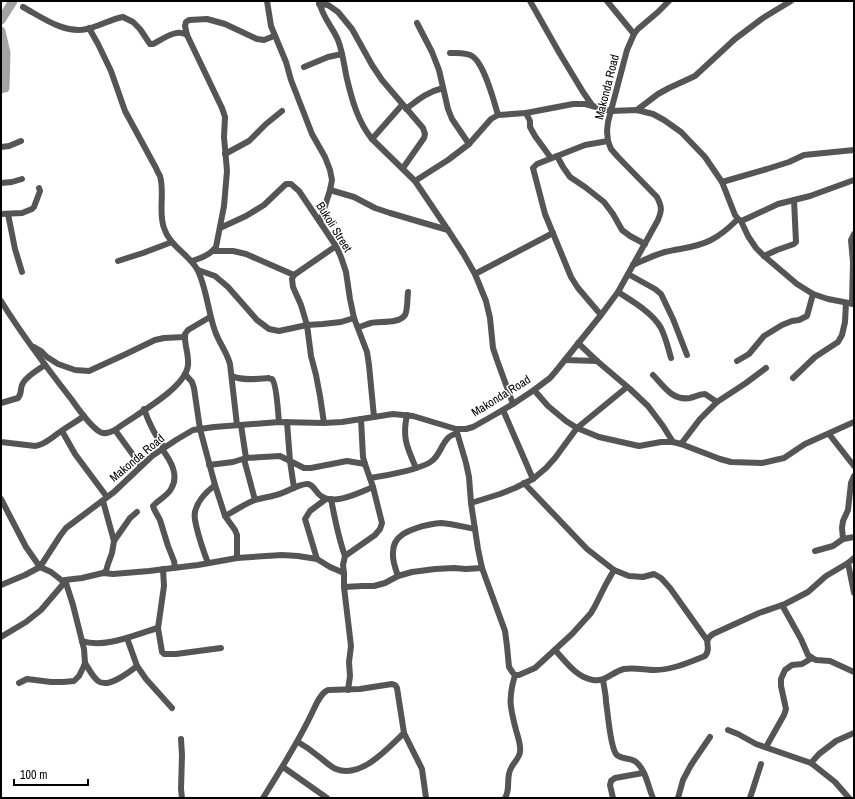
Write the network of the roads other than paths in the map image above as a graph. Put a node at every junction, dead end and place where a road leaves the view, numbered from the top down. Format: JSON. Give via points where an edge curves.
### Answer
{"nodes":[{"id":1,"x":267,"y":1,"type":"edge"},
{"id":2,"x":530,"y":1,"type":"edge"},
{"id":3,"x":608,"y":1,"type":"edge"},
{"id":4,"x":669,"y":1,"type":"edge"},
{"id":5,"x":791,"y":1,"type":"edge"},
{"id":6,"x":319,"y":3,"type":"edge"},
{"id":7,"x":23,"y":7,"type":"dead end"},
{"id":8,"x":417,"y":23,"type":"dead end"},
{"id":9,"x":89,"y":28,"type":"junction"},
{"id":10,"x":634,"y":34,"type":"junction"},
{"id":11,"x":187,"y":35,"type":"junction"},
{"id":12,"x":274,"y":36,"type":"junction"},
{"id":13,"x":450,"y":53,"type":"dead end"},
{"id":14,"x":342,"y":54,"type":"junction"},
{"id":15,"x":304,"y":67,"type":"dead end"},
{"id":16,"x":443,"y":88,"type":"junction"},
{"id":17,"x":592,"y":105,"type":"junction"},
{"id":18,"x":404,"y":107,"type":"junction"},
{"id":19,"x":611,"y":110,"type":"junction"},
{"id":20,"x":637,"y":110,"type":"junction"},
{"id":21,"x":282,"y":111,"type":"dead end"},
{"id":22,"x":526,"y":113,"type":"junction"},
{"id":23,"x":498,"y":115,"type":"junction"},
{"id":24,"x":372,"y":139,"type":"junction"},
{"id":25,"x":20,"y":141,"type":"dead end"},
{"id":26,"x":608,"y":141,"type":"junction"},
{"id":27,"x":854,"y":143,"type":"edge"},
{"id":28,"x":469,"y":144,"type":"junction"},
{"id":29,"x":1,"y":148,"type":"edge"},
{"id":30,"x":853,"y":150,"type":"edge"},
{"id":31,"x":225,"y":154,"type":"junction"},
{"id":32,"x":554,"y":157,"type":"junction"},
{"id":33,"x":402,"y":168,"type":"junction"},
{"id":34,"x":22,"y":179,"type":"dead end"},
{"id":35,"x":415,"y":181,"type":"junction"},
{"id":36,"x":854,"y":181,"type":"edge"},
{"id":37,"x":722,"y":182,"type":"junction"},
{"id":38,"x":1,"y":183,"type":"edge"},
{"id":39,"x":40,"y":188,"type":"dead end"},
{"id":40,"x":330,"y":190,"type":"junction"},
{"id":41,"x":794,"y":200,"type":"junction"},
{"id":42,"x":4,"y":214,"type":"edge"},
{"id":43,"x":740,"y":220,"type":"junction"},
{"id":44,"x":320,"y":222,"type":"junction"},
{"id":45,"x":220,"y":228,"type":"junction"},
{"id":46,"x":448,"y":230,"type":"junction"},
{"id":47,"x":552,"y":233,"type":"junction"},
{"id":48,"x":854,"y":234,"type":"edge"},
{"id":49,"x":172,"y":242,"type":"junction"},
{"id":50,"x":645,"y":244,"type":"junction"},
{"id":51,"x":336,"y":246,"type":"junction"},
{"id":52,"x":213,"y":251,"type":"junction"},
{"id":53,"x":764,"y":256,"type":"junction"},
{"id":54,"x":118,"y":261,"type":"dead end"},
{"id":55,"x":192,"y":261,"type":"junction"},
{"id":56,"x":634,"y":265,"type":"junction"},
{"id":57,"x":198,"y":270,"type":"junction"},
{"id":58,"x":22,"y":272,"type":"dead end"},
{"id":59,"x":475,"y":274,"type":"junction"},
{"id":60,"x":628,"y":274,"type":"junction"},
{"id":61,"x":294,"y":275,"type":"junction"},
{"id":62,"x":408,"y":292,"type":"dead end"},
{"id":63,"x":618,"y":292,"type":"junction"},
{"id":64,"x":813,"y":294,"type":"junction"},
{"id":65,"x":1,"y":301,"type":"edge"},
{"id":66,"x":850,"y":303,"type":"edge"},
{"id":67,"x":7,"y":312,"type":"junction"},
{"id":68,"x":601,"y":315,"type":"junction"},
{"id":69,"x":1,"y":316,"type":"edge"},
{"id":70,"x":210,"y":317,"type":"junction"},
{"id":71,"x":354,"y":318,"type":"junction"},
{"id":72,"x":307,"y":325,"type":"junction"},
{"id":73,"x":358,"y":327,"type":"junction"},
{"id":74,"x":185,"y":337,"type":"junction"},
{"id":75,"x":578,"y":343,"type":"junction"},
{"id":76,"x":32,"y":347,"type":"junction"},
{"id":77,"x":687,"y":355,"type":"dead end"},
{"id":78,"x":671,"y":358,"type":"dead end"},
{"id":79,"x":564,"y":360,"type":"junction"},
{"id":80,"x":597,"y":361,"type":"junction"},
{"id":81,"x":737,"y":361,"type":"dead end"},
{"id":82,"x":45,"y":365,"type":"junction"},
{"id":83,"x":766,"y":368,"type":"dead end"},
{"id":84,"x":185,"y":374,"type":"junction"},
{"id":85,"x":653,"y":375,"type":"dead end"},
{"id":86,"x":232,"y":376,"type":"junction"},
{"id":87,"x":793,"y":378,"type":"dead end"},
{"id":88,"x":627,"y":387,"type":"junction"},
{"id":89,"x":534,"y":390,"type":"junction"},
{"id":90,"x":716,"y":402,"type":"junction"},
{"id":91,"x":1,"y":403,"type":"edge"},
{"id":92,"x":513,"y":404,"type":"junction"},
{"id":93,"x":144,"y":410,"type":"junction"},
{"id":94,"x":503,"y":410,"type":"junction"},
{"id":95,"x":407,"y":415,"type":"junction"},
{"id":96,"x":84,"y":416,"type":"junction"},
{"id":97,"x":374,"y":417,"type":"junction"},
{"id":98,"x":361,"y":419,"type":"junction"},
{"id":99,"x":279,"y":422,"type":"junction"},
{"id":100,"x":287,"y":422,"type":"junction"},
{"id":101,"x":854,"y":422,"type":"edge"},
{"id":102,"x":324,"y":423,"type":"junction"},
{"id":103,"x":239,"y":425,"type":"junction"},
{"id":104,"x":576,"y":428,"type":"junction"},
{"id":105,"x":62,"y":430,"type":"junction"},
{"id":106,"x":114,"y":430,"type":"junction"},
{"id":107,"x":200,"y":430,"type":"junction"},
{"id":108,"x":457,"y":431,"type":"junction"},
{"id":109,"x":829,"y":434,"type":"junction"},
{"id":110,"x":1,"y":442,"type":"edge"},
{"id":111,"x":673,"y":442,"type":"junction"},
{"id":112,"x":681,"y":444,"type":"junction"},
{"id":113,"x":163,"y":448,"type":"junction"},
{"id":114,"x":245,"y":459,"type":"junction"},
{"id":115,"x":290,"y":461,"type":"junction"},
{"id":116,"x":365,"y":464,"type":"junction"},
{"id":117,"x":209,"y":465,"type":"junction"},
{"id":118,"x":142,"y":466,"type":"junction"},
{"id":119,"x":854,"y":466,"type":"edge"},
{"id":120,"x":416,"y":468,"type":"junction"},
{"id":121,"x":854,"y":476,"type":"edge"},
{"id":122,"x":370,"y":478,"type":"junction"},
{"id":123,"x":533,"y":479,"type":"junction"},
{"id":124,"x":524,"y":483,"type":"junction"},
{"id":125,"x":215,"y":485,"type":"junction"},
{"id":126,"x":373,"y":487,"type":"junction"},
{"id":127,"x":294,"y":488,"type":"junction"},
{"id":128,"x":1,"y":499,"type":"edge"},
{"id":129,"x":105,"y":499,"type":"junction"},
{"id":130,"x":328,"y":499,"type":"junction"},
{"id":131,"x":255,"y":500,"type":"junction"},
{"id":132,"x":471,"y":503,"type":"junction"},
{"id":133,"x":137,"y":512,"type":"dead end"},
{"id":134,"x":225,"y":516,"type":"junction"},
{"id":135,"x":475,"y":529,"type":"junction"},
{"id":136,"x":854,"y":537,"type":"edge"},
{"id":137,"x":843,"y":539,"type":"junction"},
{"id":138,"x":114,"y":541,"type":"junction"},
{"id":139,"x":815,"y":551,"type":"dead end"},
{"id":140,"x":345,"y":556,"type":"junction"},
{"id":141,"x":237,"y":558,"type":"junction"},
{"id":142,"x":854,"y":558,"type":"edge"},
{"id":143,"x":317,"y":559,"type":"junction"},
{"id":144,"x":208,"y":563,"type":"junction"},
{"id":145,"x":848,"y":563,"type":"junction"},
{"id":146,"x":40,"y":567,"type":"junction"},
{"id":147,"x":175,"y":567,"type":"junction"},
{"id":148,"x":482,"y":568,"type":"junction"},
{"id":149,"x":163,"y":569,"type":"junction"},
{"id":150,"x":614,"y":570,"type":"junction"},
{"id":151,"x":103,"y":573,"type":"junction"},
{"id":152,"x":344,"y":573,"type":"junction"},
{"id":153,"x":398,"y":576,"type":"junction"},
{"id":154,"x":64,"y":581,"type":"junction"},
{"id":155,"x":1,"y":585,"type":"edge"},
{"id":156,"x":344,"y":587,"type":"junction"},
{"id":157,"x":854,"y":593,"type":"edge"},
{"id":158,"x":782,"y":605,"type":"junction"},
{"id":159,"x":158,"y":628,"type":"junction"},
{"id":160,"x":1,"y":637,"type":"edge"},
{"id":161,"x":127,"y":638,"type":"junction"},
{"id":162,"x":707,"y":640,"type":"junction"},
{"id":163,"x":82,"y":641,"type":"junction"},
{"id":164,"x":220,"y":648,"type":"dead end"},
{"id":165,"x":555,"y":650,"type":"junction"},
{"id":166,"x":812,"y":658,"type":"junction"},
{"id":167,"x":85,"y":662,"type":"junction"},
{"id":168,"x":138,"y":666,"type":"junction"},
{"id":169,"x":854,"y":672,"type":"edge"},
{"id":170,"x":515,"y":675,"type":"junction"},
{"id":171,"x":602,"y":680,"type":"junction"},
{"id":172,"x":19,"y":683,"type":"dead end"},
{"id":173,"x":348,"y":690,"type":"junction"},
{"id":174,"x":172,"y":708,"type":"dead end"},
{"id":175,"x":728,"y":730,"type":"dead end"},
{"id":176,"x":404,"y":733,"type":"junction"},
{"id":177,"x":854,"y":734,"type":"edge"},
{"id":178,"x":710,"y":737,"type":"dead end"},
{"id":179,"x":181,"y":739,"type":"dead end"},
{"id":180,"x":298,"y":742,"type":"junction"},
{"id":181,"x":766,"y":746,"type":"junction"},
{"id":182,"x":811,"y":763,"type":"junction"},
{"id":183,"x":761,"y":764,"type":"dead end"},
{"id":184,"x":283,"y":767,"type":"junction"},
{"id":185,"x":643,"y":773,"type":"junction"},
{"id":186,"x":182,"y":798,"type":"edge"},
{"id":187,"x":263,"y":798,"type":"edge"},
{"id":188,"x":327,"y":798,"type":"edge"},
{"id":189,"x":426,"y":798,"type":"edge"},
{"id":190,"x":505,"y":798,"type":"edge"},
{"id":191,"x":613,"y":798,"type":"edge"},
{"id":192,"x":653,"y":798,"type":"edge"},
{"id":193,"x":678,"y":798,"type":"edge"},
{"id":194,"x":750,"y":798,"type":"edge"},
{"id":195,"x":850,"y":798,"type":"edge"}],
"edges":[{"from":1,"to":12,"type":"street"},
{"from":2,"to":17,"type":"street"},
{"from":3,"to":10,"type":"street"},
{"from":4,"to":10,"type":"street","name":"Makonda Road"},
{"from":5,"to":20,"type":"street","via":[[763,18],[727,46],[695,76],[658,94]]},
{"from":6,"to":14,"type":"street"},
{"from":6,"to":18,"type":"street","via":[[328,5],[338,12],[352,29],[382,80]]},
{"from":7,"to":9,"type":"street","via":[[62,27],[80,30]]},
{"from":8,"to":16,"type":"street","via":[[432,52]]},
{"from":9,"to":11,"type":"street","via":[[123,17],[133,22],[150,44],[175,33]]},
{"from":9,"to":49,"type":"street","via":[[111,70],[125,111],[160,176],[162,220],[167,236]]},
{"from":10,"to":19,"type":"street","name":"Makonda Road","via":[[627,50]]},
{"from":11,"to":12,"type":"street","via":[[186,22],[207,19],[225,24],[257,39],[264,40]]},
{"from":11,"to":31,"type":"street","via":[[225,117]]},
{"from":12,"to":40,"type":"street","via":[[312,134],[330,170]]},
{"from":13,"to":23,"type":"street","via":[[474,57],[489,86]]},
{"from":14,"to":15,"type":"street"},
{"from":14,"to":24,"type":"street","via":[[353,102],[361,122]]},
{"from":16,"to":18,"type":"street","via":[[426,94]]},
{"from":16,"to":28,"type":"street","via":[[452,119]]},
{"from":17,"to":19,"type":"street"},
{"from":17,"to":22,"type":"street","via":[[573,104]]},
{"from":18,"to":24,"type":"street"},
{"from":18,"to":33,"type":"street","via":[[423,128],[424,138]]},
{"from":19,"to":20,"type":"street"},
{"from":19,"to":26,"type":"street","name":"Makonda Road"},
{"from":20,"to":37,"type":"street","via":[[653,114],[681,132],[705,157]]},
{"from":21,"to":31,"type":"street","via":[[249,141]]},
{"from":22,"to":23,"type":"street"},
{"from":22,"to":32,"type":"street","via":[[535,136]]},
{"from":23,"to":28,"type":"street","via":[[491,119]]},
{"from":24,"to":33,"type":"street"},
{"from":25,"to":29,"type":"street"},
{"from":26,"to":32,"type":"street","via":[[585,145]]},
{"from":26,"to":50,"type":"street","name":"Makonda Road","via":[[618,157],[661,204],[661,213]]},
{"from":27,"to":30,"type":"street"},
{"from":28,"to":35,"type":"street"},
{"from":30,"to":37,"type":"street","via":[[804,155]]},
{"from":31,"to":45,"type":"street","via":[[228,171]]},
{"from":32,"to":47,"type":"street","via":[[537,164],[533,170]]},
{"from":32,"to":50,"type":"street","via":[[570,177],[604,202],[622,230]]},
{"from":33,"to":35,"type":"street"},
{"from":34,"to":38,"type":"street"},
{"from":35,"to":46,"type":"street"},
{"from":36,"to":41,"type":"street"},
{"from":37,"to":43,"type":"street","via":[[735,215]]},
{"from":39,"to":42,"type":"street","via":[[32,209],[22,213]]},
{"from":40,"to":44,"type":"street"},
{"from":40,"to":46,"type":"street","via":[[354,197],[375,208]]},
{"from":41,"to":43,"type":"street"},
{"from":41,"to":53,"type":"street","via":[[796,242]]},
{"from":42,"to":58,"type":"street"},
{"from":43,"to":53,"type":"street","via":[[756,248]]},
{"from":43,"to":56,"type":"street","via":[[712,240],[697,246],[666,252]]},
{"from":44,"to":45,"type":"street","name":"Bukoli Street","via":[[298,191],[291,184],[286,184],[264,204]]},
{"from":44,"to":51,"type":"street","name":"Bukoli Street"},
{"from":45,"to":52,"type":"street"},
{"from":46,"to":59,"type":"street"},
{"from":47,"to":59,"type":"street"},
{"from":47,"to":68,"type":"street","via":[[571,277]]},
{"from":48,"to":66,"type":"street","via":[[851,240],[853,262]]},
{"from":49,"to":54,"type":"street"},
{"from":49,"to":55,"type":"street"},
{"from":50,"to":56,"type":"street","name":"Makonda Road"},
{"from":51,"to":61,"type":"street"},
{"from":51,"to":71,"type":"street","name":"Bukoli Street","via":[[346,272]]},
{"from":52,"to":55,"type":"street"},
{"from":52,"to":61,"type":"street","via":[[246,254]]},
{"from":53,"to":64,"type":"street"},
{"from":55,"to":57,"type":"street"},
{"from":56,"to":60,"type":"street","name":"Makonda Road"},
{"from":57,"to":70,"type":"street"},
{"from":57,"to":72,"type":"street","via":[[215,276],[228,287],[256,320],[269,330],[279,331]]},
{"from":59,"to":92,"type":"street","via":[[486,301],[496,360]]},
{"from":60,"to":63,"type":"street","name":"Makonda Road"},
{"from":60,"to":77,"type":"street","via":[[661,294],[674,319]]},
{"from":61,"to":72,"type":"street","via":[[293,287]]},
{"from":62,"to":73,"type":"street","via":[[406,310],[402,318]]},
{"from":63,"to":68,"type":"street","name":"Makonda Road"},
{"from":63,"to":78,"type":"street","via":[[650,315],[660,327]]},
{"from":64,"to":66,"type":"street"},
{"from":64,"to":81,"type":"street","via":[[807,316],[782,325],[764,336],[749,354]]},
{"from":65,"to":67,"type":"street"},
{"from":66,"to":87,"type":"street","via":[[838,342],[815,357]]},
{"from":67,"to":69,"type":"street"},
{"from":67,"to":76,"type":"street"},
{"from":68,"to":75,"type":"street","name":"Makonda Road"},
{"from":70,"to":74,"type":"street","via":[[188,330]]},
{"from":70,"to":86,"type":"street","via":[[218,340],[228,357]]},
{"from":71,"to":72,"type":"street","via":[[341,322]]},
{"from":71,"to":73,"type":"street","name":"Bukoli Street"},
{"from":72,"to":102,"type":"street"},
{"from":73,"to":97,"type":"street","name":"Bukoli Street","via":[[367,352]]},
{"from":74,"to":76,"type":"street","via":[[155,340],[89,371],[74,370],[58,364]]},
{"from":74,"to":84,"type":"street","via":[[188,356]]},
{"from":75,"to":79,"type":"street","name":"Makonda Road"},
{"from":75,"to":80,"type":"street"},
{"from":76,"to":82,"type":"street"},
{"from":79,"to":80,"type":"street"},
{"from":79,"to":89,"type":"street","name":"Makonda Road","via":[[550,378]]},
{"from":80,"to":88,"type":"street"},
{"from":82,"to":91,"type":"street","via":[[23,383],[18,398]]},
{"from":82,"to":96,"type":"street"},
{"from":83,"to":90,"type":"street"},
{"from":84,"to":93,"type":"street","via":[[168,392]]},
{"from":84,"to":107,"type":"street","via":[[194,388]]},
{"from":85,"to":90,"type":"street","via":[[674,396],[688,398],[706,394]]},
{"from":86,"to":99,"type":"street","via":[[242,379],[271,379]]},
{"from":86,"to":103,"type":"street"},
{"from":88,"to":104,"type":"street"},
{"from":88,"to":111,"type":"street","via":[[648,406]]},
{"from":89,"to":92,"type":"street","name":"Makonda Road"},
{"from":89,"to":104,"type":"street","via":[[548,406]]},
{"from":90,"to":112,"type":"street"},
{"from":92,"to":94,"type":"street","name":"Makonda Road"},
{"from":93,"to":106,"type":"street"},
{"from":93,"to":113,"type":"street"},
{"from":94,"to":108,"type":"street","name":"Makonda Road","via":[[473,427]]},
{"from":94,"to":123,"type":"street"},
{"from":95,"to":97,"type":"street","name":"Makonda Road"},
{"from":95,"to":108,"type":"street","name":"Makonda Road"},
{"from":95,"to":120,"type":"street","via":[[404,436]]},
{"from":96,"to":105,"type":"street"},
{"from":96,"to":106,"type":"street","via":[[102,433]]},
{"from":97,"to":98,"type":"street","name":"Makonda Road"},
{"from":98,"to":102,"type":"street","name":"Makonda Road"},
{"from":98,"to":116,"type":"street"},
{"from":99,"to":100,"type":"street","name":"Makonda Road"},
{"from":99,"to":103,"type":"street","name":"Makonda Road"},
{"from":100,"to":102,"type":"street","name":"Makonda Road"},
{"from":100,"to":115,"type":"street"},
{"from":101,"to":109,"type":"street"},
{"from":103,"to":107,"type":"street","name":"Makonda Road"},
{"from":103,"to":114,"type":"street"},
{"from":104,"to":111,"type":"street","via":[[599,437],[639,446]]},
{"from":104,"to":123,"type":"street","via":[[555,458]]},
{"from":105,"to":110,"type":"street","via":[[39,446]]},
{"from":105,"to":129,"type":"street"},
{"from":106,"to":118,"type":"street"},
{"from":107,"to":113,"type":"street","name":"Makonda Road","via":[[186,433]]},
{"from":107,"to":117,"type":"street"},
{"from":108,"to":120,"type":"street","via":[[444,442],[434,460]]},
{"from":108,"to":132,"type":"street","via":[[469,477]]},
{"from":109,"to":112,"type":"street","via":[[805,444],[784,458],[762,464],[732,462]]},
{"from":109,"to":119,"type":"street"},
{"from":111,"to":112,"type":"street"},
{"from":113,"to":118,"type":"street","name":"Makonda Road"},
{"from":113,"to":147,"type":"street","via":[[174,472],[174,484],[153,506]]},
{"from":114,"to":115,"type":"street","via":[[280,456]]},
{"from":114,"to":117,"type":"street"},
{"from":114,"to":131,"type":"street"},
{"from":115,"to":116,"type":"street","via":[[304,468],[347,461]]},
{"from":115,"to":127,"type":"street"},
{"from":116,"to":122,"type":"street"},
{"from":117,"to":125,"type":"street"},
{"from":118,"to":129,"type":"street","name":"Makonda Road"},
{"from":120,"to":122,"type":"street"},
{"from":121,"to":137,"type":"street","via":[[848,510],[843,521]]},
{"from":122,"to":126,"type":"street"},
{"from":123,"to":124,"type":"street"},
{"from":124,"to":132,"type":"street"},
{"from":124,"to":150,"type":"street","via":[[587,549]]},
{"from":125,"to":134,"type":"street"},
{"from":125,"to":144,"type":"street","via":[[205,493],[195,513],[201,548]]},
{"from":126,"to":130,"type":"street","via":[[347,498]]},
{"from":126,"to":140,"type":"street","via":[[382,523],[380,529]]},
{"from":127,"to":130,"type":"street","via":[[308,484],[320,496]]},
{"from":127,"to":131,"type":"street"},
{"from":128,"to":146,"type":"street","via":[[26,548]]},
{"from":129,"to":138,"type":"street"},
{"from":129,"to":146,"type":"street","name":"Makonda Road","via":[[66,528]]},
{"from":130,"to":140,"type":"street"},
{"from":130,"to":143,"type":"street","via":[[310,512],[305,519]]},
{"from":131,"to":134,"type":"street"},
{"from":132,"to":135,"type":"street"},
{"from":133,"to":138,"type":"street"},
{"from":134,"to":141,"type":"street","via":[[237,535]]},
{"from":135,"to":148,"type":"street"},
{"from":135,"to":153,"type":"street","via":[[441,523],[410,530],[400,536],[394,544],[393,552],[393,562]]},
{"from":136,"to":137,"type":"street"},
{"from":137,"to":139,"type":"street","via":[[833,546]]},
{"from":138,"to":151,"type":"street","via":[[106,571]]},
{"from":140,"to":152,"type":"street"},
{"from":141,"to":143,"type":"street","via":[[282,555]]},
{"from":141,"to":144,"type":"street"},
{"from":142,"to":145,"type":"street"},
{"from":143,"to":152,"type":"street"},
{"from":144,"to":147,"type":"street"},
{"from":145,"to":157,"type":"street"},
{"from":145,"to":158,"type":"street","via":[[826,576],[808,592]]},
{"from":146,"to":154,"type":"street"},
{"from":146,"to":155,"type":"street","name":"Makonda Road"},
{"from":147,"to":149,"type":"street"},
{"from":148,"to":153,"type":"street","via":[[435,569]]},
{"from":148,"to":170,"type":"street","via":[[504,631],[509,667]]},
{"from":149,"to":151,"type":"street"},
{"from":149,"to":159,"type":"street","via":[[164,586]]},
{"from":150,"to":162,"type":"street","via":[[629,576],[643,577],[654,574],[661,578]]},
{"from":150,"to":165,"type":"street","via":[[591,613]]},
{"from":151,"to":154,"type":"street"},
{"from":152,"to":156,"type":"street"},
{"from":153,"to":156,"type":"street","via":[[374,586]]},
{"from":154,"to":160,"type":"street","via":[[41,610]]},
{"from":154,"to":163,"type":"street"},
{"from":156,"to":173,"type":"street","via":[[351,646]]},
{"from":158,"to":162,"type":"street","via":[[713,634]]},
{"from":158,"to":166,"type":"street"},
{"from":159,"to":161,"type":"street"},
{"from":159,"to":164,"type":"street","via":[[160,648],[164,654]]},
{"from":161,"to":163,"type":"street","via":[[101,643]]},
{"from":161,"to":168,"type":"street"},
{"from":162,"to":171,"type":"street","via":[[707,654],[699,659],[665,669],[623,669]]},
{"from":163,"to":167,"type":"street"},
{"from":165,"to":170,"type":"street","via":[[535,668],[519,676]]},
{"from":165,"to":171,"type":"street","via":[[585,678]]},
{"from":166,"to":169,"type":"street","via":[[830,660]]},
{"from":166,"to":181,"type":"street","via":[[785,670],[781,686],[786,709]]},
{"from":167,"to":168,"type":"street","via":[[95,678],[104,683],[111,682]]},
{"from":167,"to":172,"type":"street","via":[[74,681],[27,679]]},
{"from":168,"to":174,"type":"street"},
{"from":170,"to":190,"type":"street","via":[[510,704],[520,751],[509,774],[509,789]]},
{"from":171,"to":185,"type":"street","via":[[614,750],[618,756],[635,761]]},
{"from":173,"to":176,"type":"street","via":[[395,685]]},
{"from":173,"to":180,"type":"street","via":[[324,692]]},
{"from":175,"to":181,"type":"street","via":[[756,744]]},
{"from":176,"to":180,"type":"street","via":[[372,762],[352,771],[336,769]]},
{"from":176,"to":189,"type":"street","via":[[422,769]]},
{"from":177,"to":182,"type":"street","via":[[836,741]]},
{"from":178,"to":193,"type":"street","via":[[691,765]]},
{"from":179,"to":186,"type":"street"},
{"from":180,"to":184,"type":"street"},
{"from":181,"to":182,"type":"street"},
{"from":182,"to":195,"type":"street"},
{"from":183,"to":194,"type":"street"},
{"from":184,"to":187,"type":"street"},
{"from":184,"to":188,"type":"street"},
{"from":185,"to":191,"type":"street","via":[[611,781]]},
{"from":185,"to":192,"type":"street"}]}
